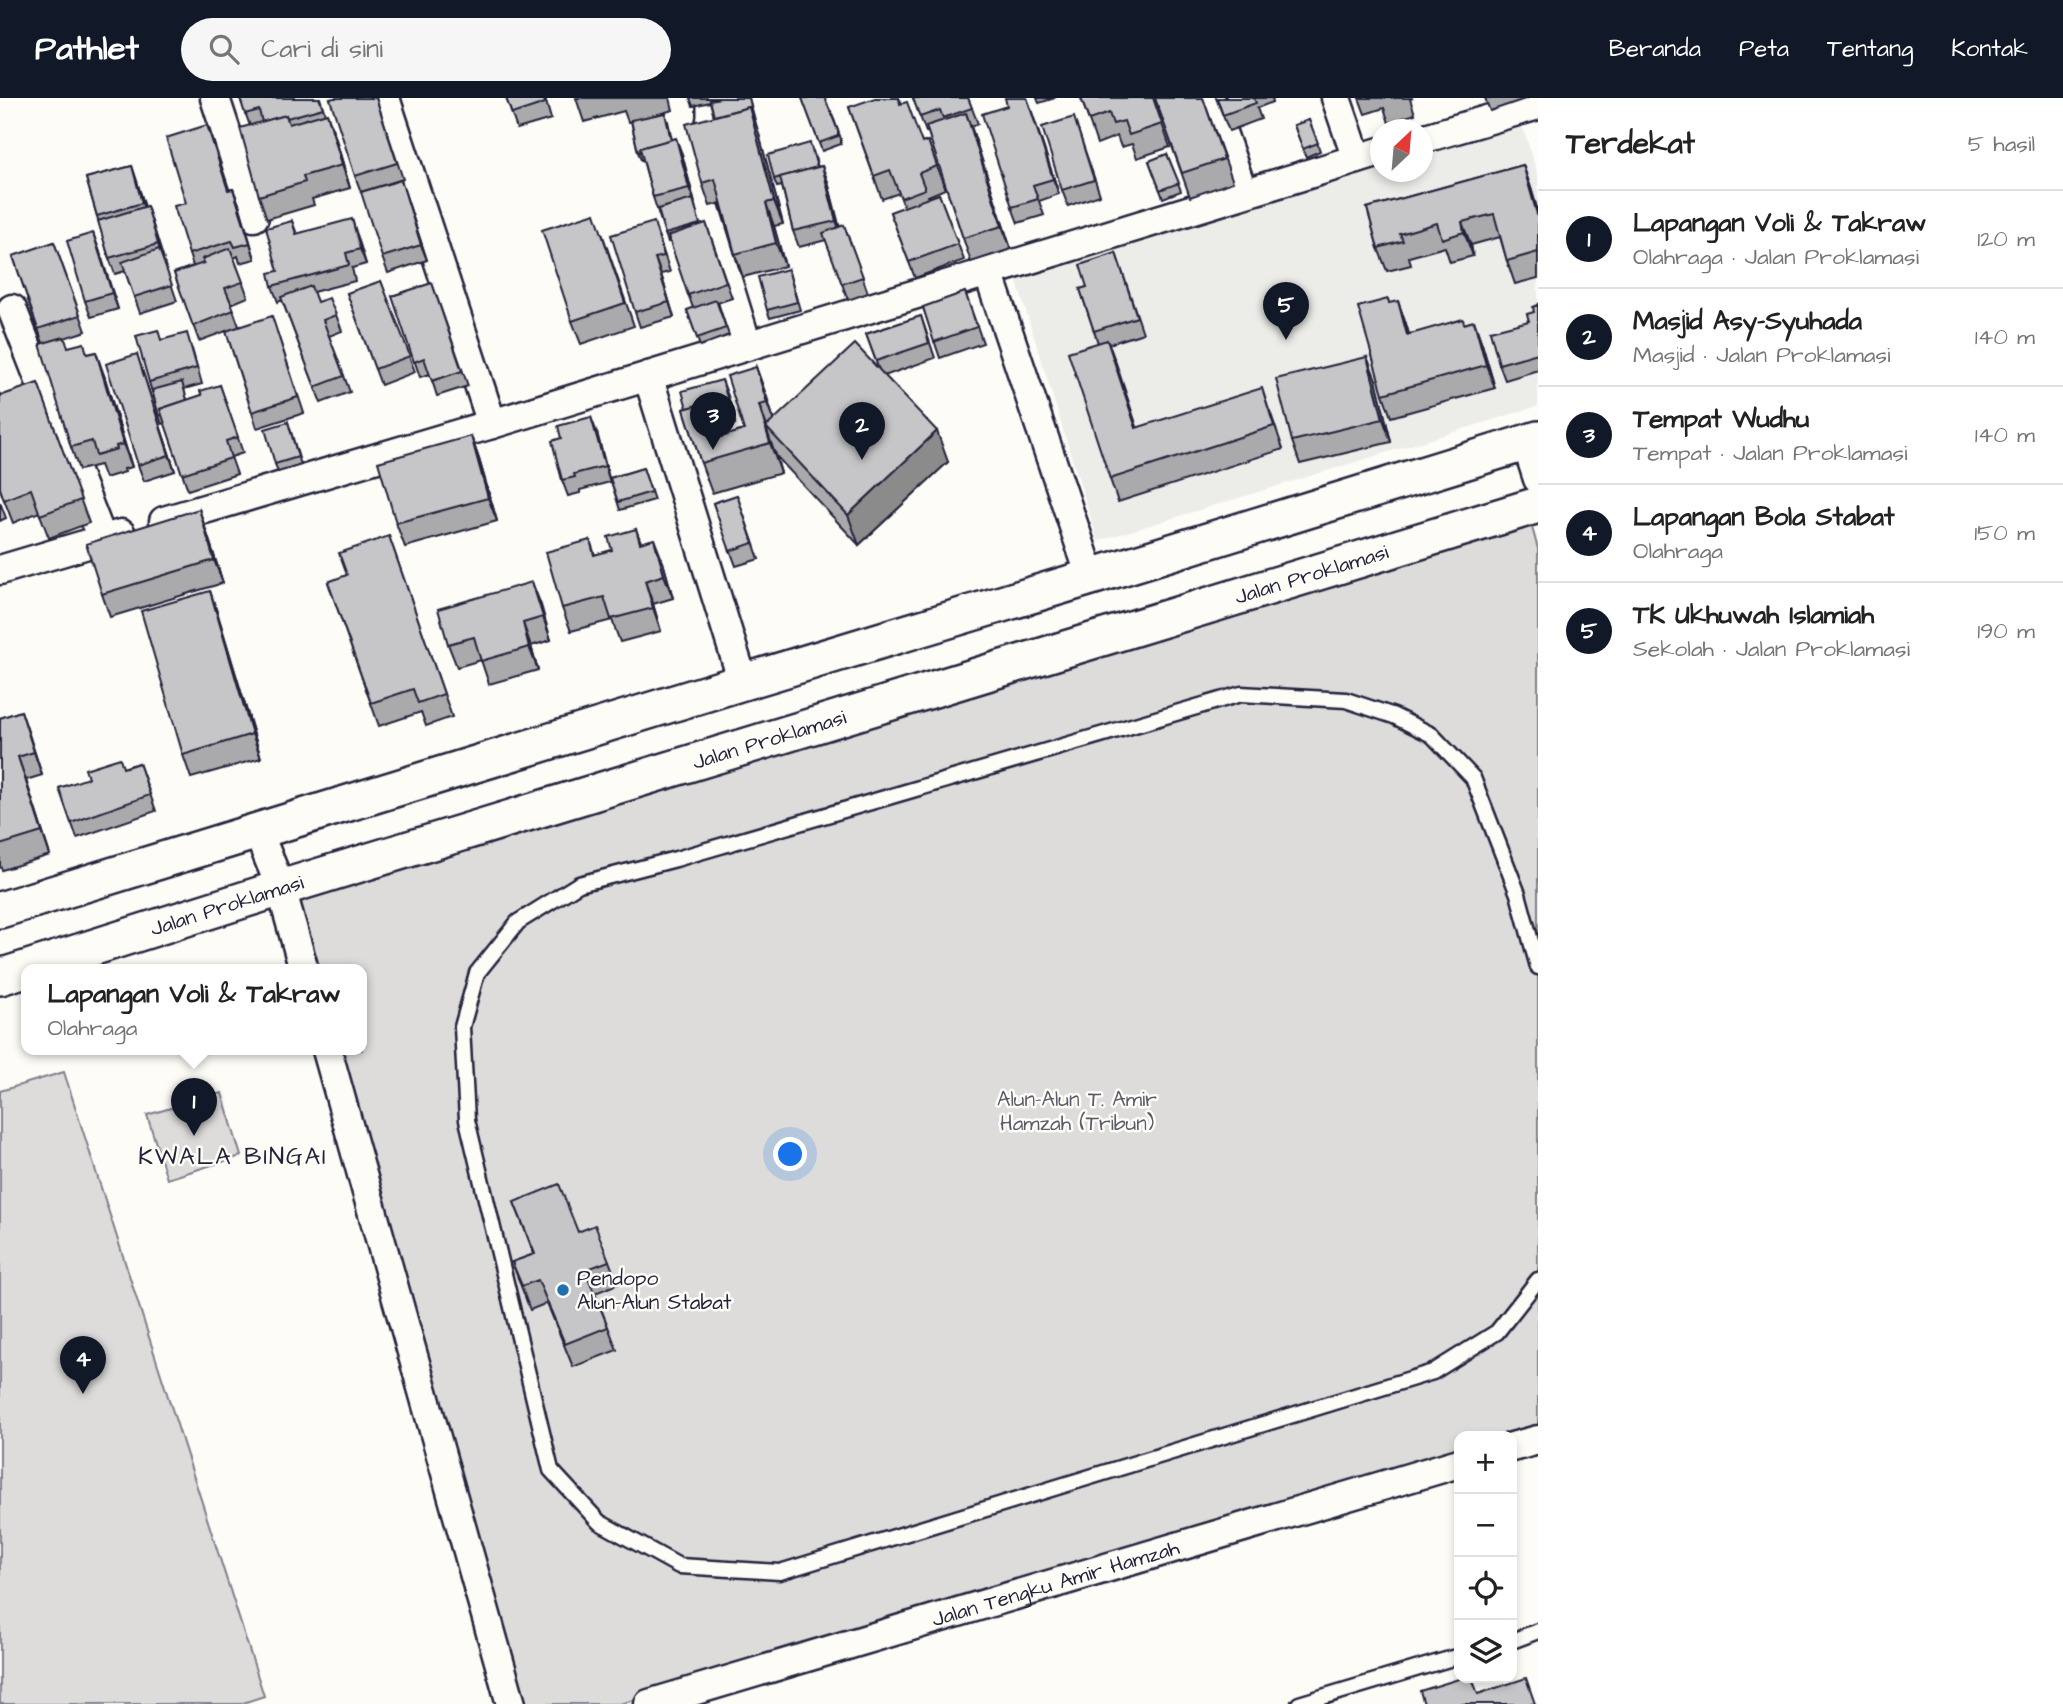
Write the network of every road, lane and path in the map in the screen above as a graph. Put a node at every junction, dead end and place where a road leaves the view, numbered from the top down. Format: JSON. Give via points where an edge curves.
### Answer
{"nodes":[{"id":1,"x":215,"y":98,"type":"edge"},
{"id":2,"x":385,"y":98,"type":"edge"},
{"id":3,"x":681,"y":98,"type":"edge"},
{"id":4,"x":1210,"y":98,"type":"edge"},
{"id":5,"x":1336,"y":98,"type":"edge"},
{"id":6,"x":1538,"y":105,"type":"edge"},
{"id":7,"x":1433,"y":136,"type":"edge"},
{"id":8,"x":1369,"y":155,"type":"edge"},
{"id":9,"x":1243,"y":194,"type":"junction"},
{"id":10,"x":254,"y":217,"type":"dead end"},
{"id":11,"x":988,"y":272,"type":"junction"},
{"id":12,"x":12,"y":309,"type":"dead end"},
{"id":13,"x":747,"y":345,"type":"junction"},
{"id":14,"x":648,"y":376,"type":"junction"},
{"id":15,"x":492,"y":424,"type":"junction"},
{"id":16,"x":1532,"y":441,"type":"edge"},
{"id":17,"x":1538,"y":479,"type":"edge"},
{"id":18,"x":1538,"y":505,"type":"edge"},
{"id":19,"x":102,"y":539,"type":"junction"},
{"id":20,"x":0,"y":570,"type":"edge"},
{"id":21,"x":1091,"y":577,"type":"junction"},
{"id":22,"x":743,"y":682,"type":"junction"},
{"id":23,"x":257,"y":831,"type":"junction"},
{"id":24,"x":281,"y":888,"type":"junction"},
{"id":25,"x":0,"y":910,"type":"edge"},
{"id":26,"x":38,"y":964,"type":"edge"},
{"id":27,"x":302,"y":964,"type":"edge"},
{"id":28,"x":1538,"y":967,"type":"edge"},
{"id":29,"x":21,"y":969,"type":"edge"},
{"id":30,"x":0,"y":976,"type":"edge"},
{"id":31,"x":328,"y":1055,"type":"edge"},
{"id":32,"x":1538,"y":1280,"type":"edge"},
{"id":33,"x":1538,"y":1440,"type":"edge"},
{"id":34,"x":1517,"y":1446,"type":"edge"},
{"id":35,"x":1454,"y":1465,"type":"edge"},
{"id":36,"x":1538,"y":1631,"type":"edge"},
{"id":37,"x":1517,"y":1639,"type":"edge"},
{"id":38,"x":1454,"y":1658,"type":"edge"},
{"id":39,"x":668,"y":1701,"type":"edge"},
{"id":40,"x":511,"y":1704,"type":"edge"},
{"id":41,"x":1299,"y":1704,"type":"edge"}],
"edges":[{"from":1,"to":10,"type":"street"},
{"from":2,"to":15,"type":"street"},
{"from":3,"to":13,"type":"street","via":[[678,128]]},
{"from":4,"to":9,"type":"street"},
{"from":5,"to":8,"type":"street"},
{"from":6,"to":7,"type":"street"},
{"from":8,"to":9,"type":"street"},
{"from":9,"to":11,"type":"street"},
{"from":11,"to":13,"type":"street"},
{"from":11,"to":21,"type":"street"},
{"from":12,"to":19,"type":"street"},
{"from":13,"to":14,"type":"street"},
{"from":14,"to":15,"type":"street"},
{"from":14,"to":22,"type":"street"},
{"from":15,"to":19,"type":"street"},
{"from":16,"to":17,"type":"street"},
{"from":16,"to":21,"type":"street"},
{"from":18,"to":24,"type":"street","name":"Jalan Proklamasi"},
{"from":19,"to":20,"type":"street"},
{"from":21,"to":22,"type":"street"},
{"from":22,"to":23,"type":"street"},
{"from":23,"to":24,"type":"street"},
{"from":23,"to":25,"type":"street"},
{"from":24,"to":26,"type":"street","name":"Jalan Proklamasi"},
{"from":24,"to":27,"type":"street"},
{"from":28,"to":32,"type":"lane","via":[[1518,894],[1473,778],[1432,736],[1394,716],[1346,700],[1241,694],[579,884],[518,922],[477,973],[462,1027],[467,1120],[551,1470],[598,1522],[679,1566],[780,1572],[1433,1372],[1497,1332]]},
{"from":29,"to":30,"type":"street","name":"Jalan Proklamasi"},
{"from":31,"to":40,"type":"street"},
{"from":33,"to":34,"type":"street"},
{"from":35,"to":39,"type":"street","name":"Jalan Tengku Amir Hamzah"},
{"from":36,"to":37,"type":"lane"},
{"from":38,"to":41,"type":"lane"}]}
